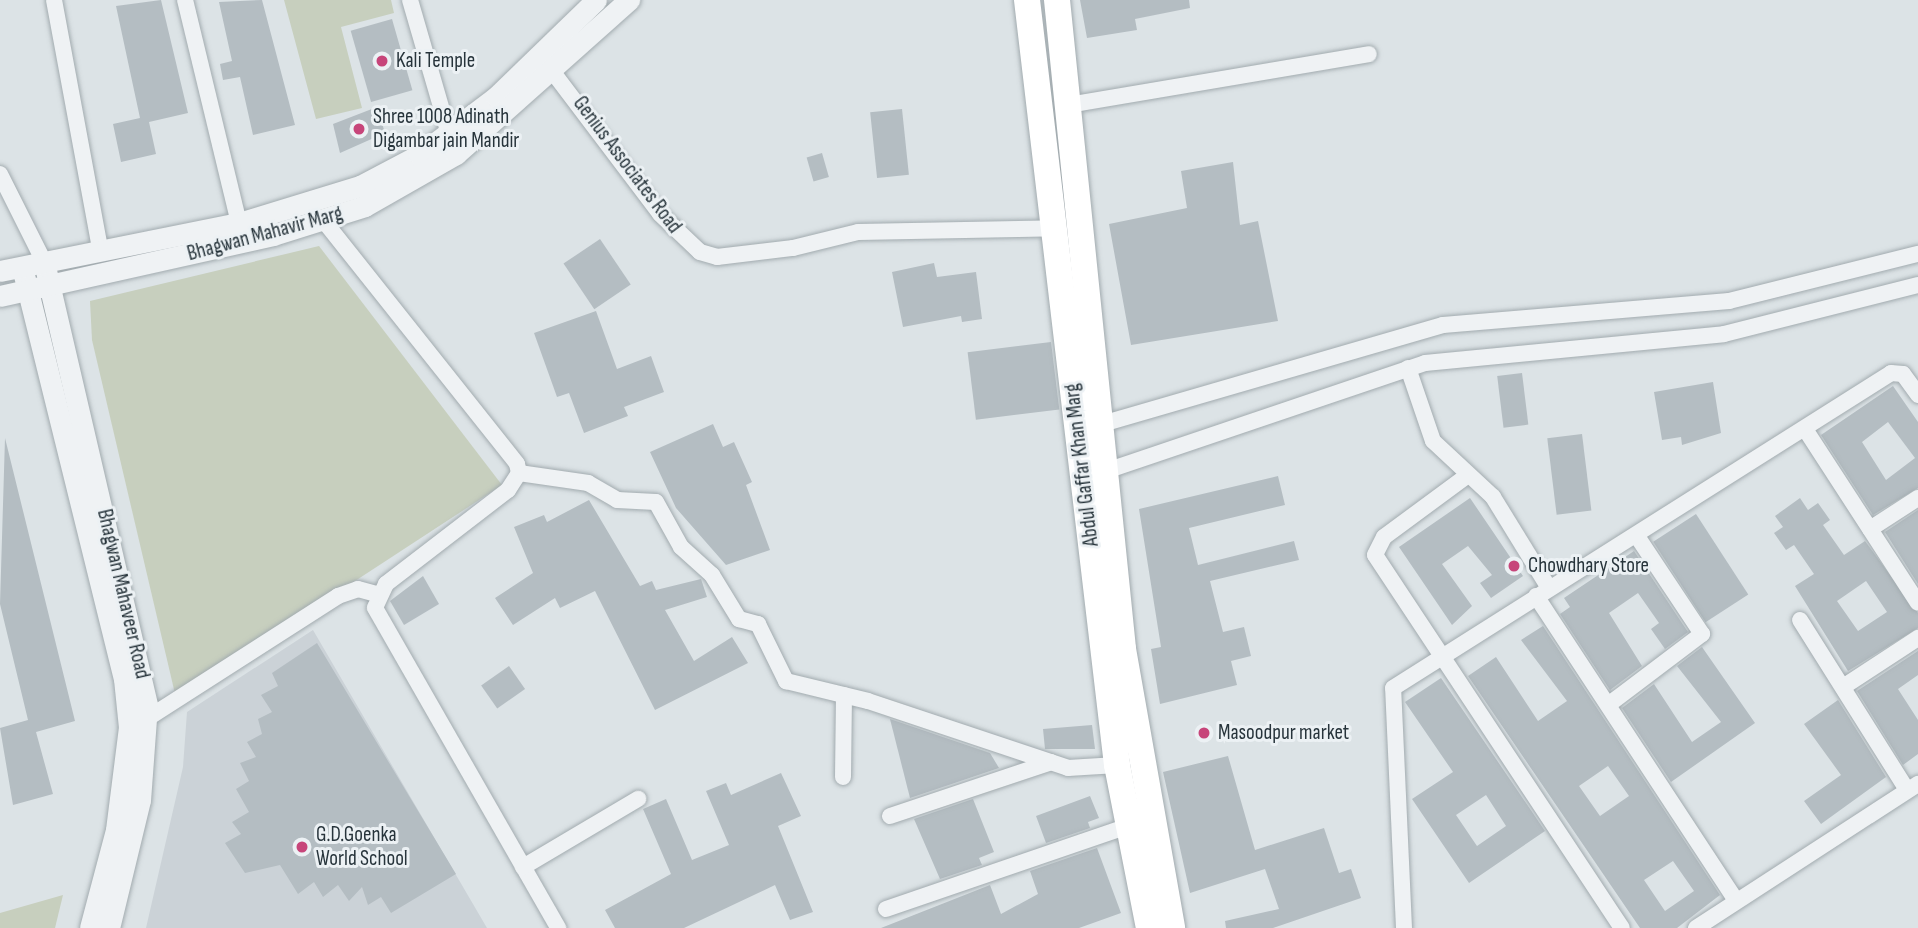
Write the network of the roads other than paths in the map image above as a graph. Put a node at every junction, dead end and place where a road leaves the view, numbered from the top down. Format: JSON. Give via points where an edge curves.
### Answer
{"nodes":[{"id":1,"x":54,"y":0,"type":"edge"},
{"id":2,"x":185,"y":0,"type":"edge"},
{"id":3,"x":410,"y":0,"type":"edge"},
{"id":4,"x":596,"y":0,"type":"edge"},
{"id":5,"x":629,"y":0,"type":"edge"},
{"id":6,"x":1027,"y":0,"type":"edge"},
{"id":7,"x":1057,"y":0,"type":"edge"},
{"id":8,"x":1369,"y":54,"type":"dead end"},
{"id":9,"x":547,"y":64,"type":"junction"},
{"id":10,"x":1068,"y":105,"type":"junction"},
{"id":11,"x":449,"y":134,"type":"junction"},
{"id":12,"x":1,"y":179,"type":"edge"},
{"id":13,"x":324,"y":221,"type":"junction"},
{"id":14,"x":239,"y":223,"type":"junction"},
{"id":15,"x":1058,"y":228,"type":"junction"},
{"id":16,"x":101,"y":253,"type":"junction"},
{"id":17,"x":1918,"y":254,"type":"edge"},
{"id":18,"x":44,"y":262,"type":"junction"},
{"id":19,"x":22,"y":267,"type":"junction"},
{"id":20,"x":0,"y":271,"type":"edge"},
{"id":21,"x":1918,"y":285,"type":"edge"},
{"id":22,"x":51,"y":288,"type":"junction"},
{"id":23,"x":28,"y":293,"type":"junction"},
{"id":24,"x":0,"y":296,"type":"edge"},
{"id":25,"x":1736,"y":300,"type":"junction"},
{"id":26,"x":1741,"y":331,"type":"junction"},
{"id":27,"x":1408,"y":368,"type":"junction"},
{"id":28,"x":1918,"y":395,"type":"edge"},
{"id":29,"x":1102,"y":424,"type":"junction"},
{"id":30,"x":1805,"y":429,"type":"junction"},
{"id":31,"x":1106,"y":471,"type":"junction"},
{"id":32,"x":519,"y":474,"type":"junction"},
{"id":33,"x":1468,"y":475,"type":"junction"},
{"id":34,"x":1918,"y":498,"type":"edge"},
{"id":35,"x":1870,"y":529,"type":"junction"},
{"id":36,"x":1637,"y":536,"type":"junction"},
{"id":37,"x":1543,"y":592,"type":"junction"},
{"id":38,"x":377,"y":594,"type":"junction"},
{"id":39,"x":1918,"y":603,"type":"edge"},
{"id":40,"x":1800,"y":620,"type":"dead end"},
{"id":41,"x":1918,"y":638,"type":"edge"},
{"id":42,"x":1441,"y":654,"type":"junction"},
{"id":43,"x":1843,"y":687,"type":"junction"},
{"id":44,"x":844,"y":695,"type":"junction"},
{"id":45,"x":1608,"y":705,"type":"junction"},
{"id":46,"x":148,"y":718,"type":"junction"},
{"id":47,"x":1051,"y":762,"type":"junction"},
{"id":48,"x":1117,"y":765,"type":"junction"},
{"id":49,"x":843,"y":777,"type":"dead end"},
{"id":50,"x":1913,"y":787,"type":"edge"},
{"id":51,"x":638,"y":799,"type":"dead end"},
{"id":52,"x":890,"y":816,"type":"dead end"},
{"id":53,"x":1125,"y":827,"type":"junction"},
{"id":54,"x":523,"y":867,"type":"junction"},
{"id":55,"x":1736,"y":900,"type":"junction"},
{"id":56,"x":886,"y":909,"type":"dead end"},
{"id":57,"x":90,"y":928,"type":"edge"},
{"id":58,"x":109,"y":928,"type":"edge"},
{"id":59,"x":558,"y":928,"type":"edge"},
{"id":60,"x":1149,"y":928,"type":"edge"},
{"id":61,"x":1172,"y":928,"type":"edge"},
{"id":62,"x":1404,"y":928,"type":"edge"},
{"id":63,"x":1622,"y":928,"type":"edge"},
{"id":64,"x":1696,"y":928,"type":"edge"}],
"edges":[{"from":1,"to":16,"type":"street"},
{"from":2,"to":14,"type":"street"},
{"from":3,"to":11,"type":"street"},
{"from":4,"to":9,"type":"street","name":"Bhagwan Mahavir Marg"},
{"from":5,"to":9,"type":"street","name":"Bhagwan Mahavir Marg"},
{"from":6,"to":15,"type":"main road","name":"Abdul Gaffar Khan Marg"},
{"from":7,"to":10,"type":"main road","name":"Abdul Gaffar Khan Marg"},
{"from":8,"to":10,"type":"street"},
{"from":9,"to":11,"type":"street","name":"Bhagwan Mahavir Marg"},
{"from":9,"to":13,"type":"street","name":"Bhagwan Mahavir Marg","via":[[434,168]]},
{"from":9,"to":15,"type":"street","name":"Genius Associates Road","via":[[660,214],[700,252],[717,257],[793,248],[858,232]]},
{"from":10,"to":29,"type":"main road","name":"Abdul Gaffar Khan Marg"},
{"from":11,"to":14,"type":"street","name":"Bhagwan Mahavir Marg","via":[[360,186]]},
{"from":12,"to":18,"type":"street"},
{"from":13,"to":22,"type":"street","name":"Bhagwan Mahavir Marg"},
{"from":13,"to":32,"type":"street","via":[[509,451]]},
{"from":14,"to":16,"type":"street","name":"Bhagwan Mahavir Marg"},
{"from":15,"to":48,"type":"main road","name":"Abdul Gaffar Khan Marg"},
{"from":16,"to":18,"type":"street","name":"Bhagwan Mahavir Marg"},
{"from":17,"to":25,"type":"street"},
{"from":18,"to":19,"type":"street","name":"Bhagwan Mahavir Marg"},
{"from":18,"to":22,"type":"street","name":"Bhagwan Mahaveer Road"},
{"from":19,"to":20,"type":"street","name":"Bhagwan Mahavir Marg"},
{"from":19,"to":23,"type":"street","name":"Bhagwan Mahaveer Road"},
{"from":21,"to":26,"type":"street"},
{"from":22,"to":23,"type":"street","name":"Bhagwan Mahavir Marg"},
{"from":22,"to":46,"type":"street","name":"Bhagwan Mahaveer Road","via":[[143,671]]},
{"from":23,"to":24,"type":"street","name":"Bhagwan Mahavir Marg"},
{"from":23,"to":57,"type":"street","name":"Bhagwan Mahaveer Road","via":[[124,679],[129,727],[116,830]]},
{"from":25,"to":26,"type":"street"},
{"from":25,"to":29,"type":"street","via":[[1443,325]]},
{"from":26,"to":27,"type":"street","via":[[1486,354]]},
{"from":27,"to":31,"type":"street"},
{"from":27,"to":33,"type":"street","via":[[1433,441]]},
{"from":28,"to":30,"type":"street","via":[[1895,372]]},
{"from":29,"to":31,"type":"main road","name":"Abdul Gaffar Khan Marg"},
{"from":30,"to":35,"type":"street"},
{"from":30,"to":36,"type":"street"},
{"from":31,"to":61,"type":"main road","name":"Abdul Gaffar Khan Marg","via":[[1124,649]]},
{"from":32,"to":38,"type":"street","via":[[508,490]]},
{"from":32,"to":44,"type":"street","via":[[578,480],[617,500],[656,502],[681,547],[712,575],[739,619],[758,624],[786,681]]},
{"from":33,"to":37,"type":"street","via":[[1493,497]]},
{"from":33,"to":42,"type":"street","via":[[1376,550]]},
{"from":34,"to":35,"type":"street"},
{"from":35,"to":39,"type":"street"},
{"from":36,"to":37,"type":"street"},
{"from":36,"to":45,"type":"street","via":[[1702,634]]},
{"from":37,"to":42,"type":"street"},
{"from":37,"to":45,"type":"street"},
{"from":38,"to":46,"type":"street","via":[[358,589],[338,596]]},
{"from":38,"to":54,"type":"street","via":[[378,615]]},
{"from":40,"to":43,"type":"street"},
{"from":41,"to":43,"type":"street"},
{"from":42,"to":62,"type":"street","via":[[1401,680],[1390,699]]},
{"from":42,"to":63,"type":"street"},
{"from":43,"to":50,"type":"street"},
{"from":44,"to":47,"type":"street"},
{"from":44,"to":49,"type":"street"},
{"from":45,"to":55,"type":"street"},
{"from":46,"to":58,"type":"street","name":"Bhagwan Mahaveer Road","via":[[140,800]]},
{"from":47,"to":48,"type":"street"},
{"from":47,"to":52,"type":"street"},
{"from":48,"to":53,"type":"main road","name":"Abdul Gaffar Khan Marg"},
{"from":50,"to":55,"type":"street"},
{"from":51,"to":54,"type":"street"},
{"from":53,"to":56,"type":"street"},
{"from":53,"to":60,"type":"main road","name":"Abdul Gaffar Khan Marg"},
{"from":54,"to":59,"type":"street"},
{"from":55,"to":64,"type":"street"}]}
